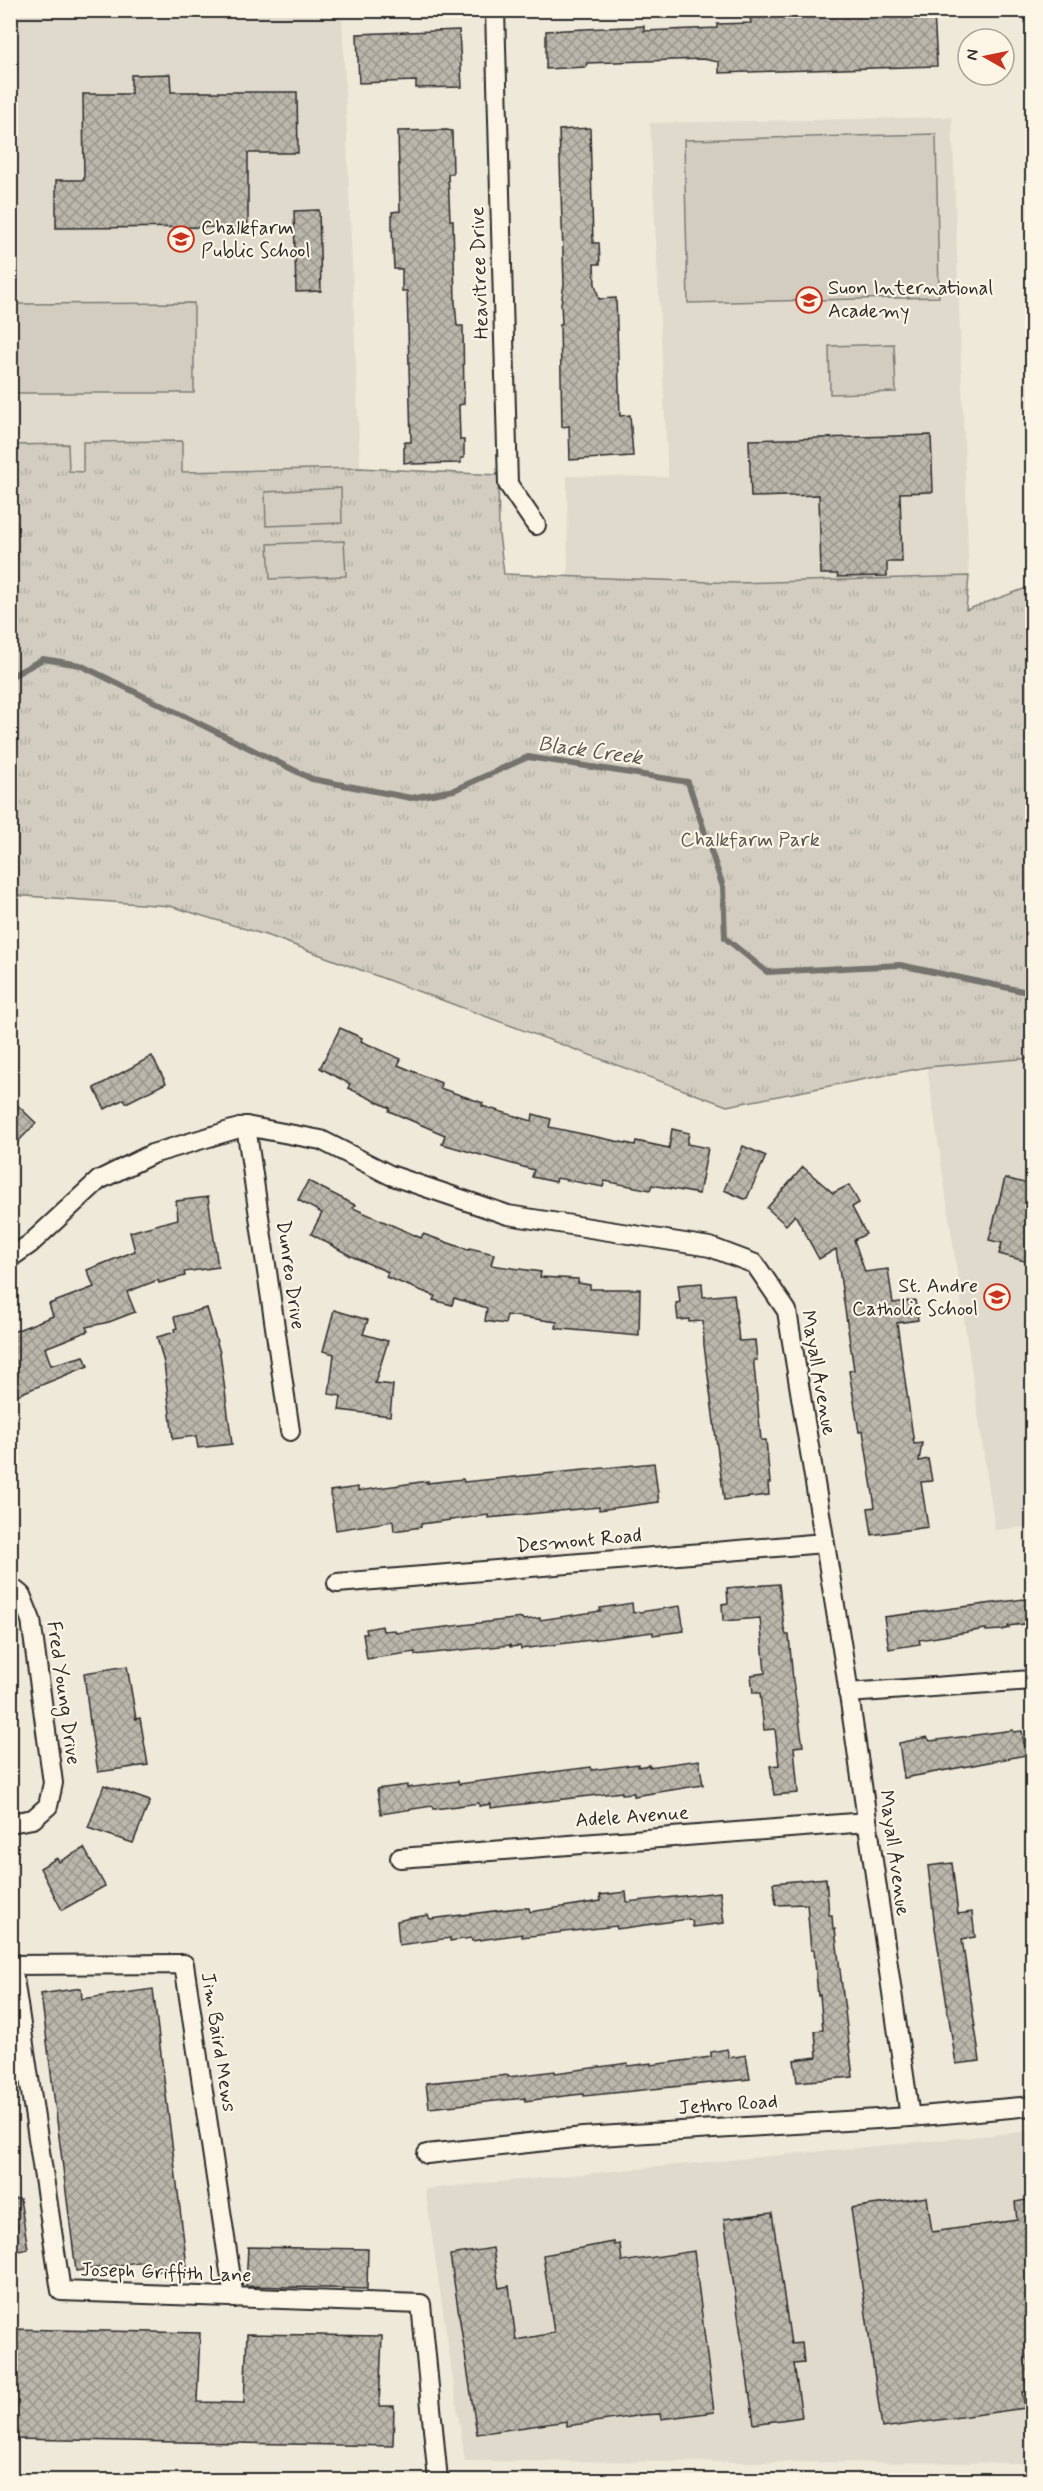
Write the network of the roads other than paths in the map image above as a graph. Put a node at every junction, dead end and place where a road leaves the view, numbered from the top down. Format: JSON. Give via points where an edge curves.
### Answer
{"nodes":[{"id":1,"x":495,"y":10,"type":"edge"},
{"id":2,"x":536,"y":525,"type":"dead end"},
{"id":3,"x":246,"y":1126,"type":"junction"},
{"id":4,"x":10,"y":1258,"type":"edge"},
{"id":5,"x":290,"y":1431,"type":"dead end"},
{"id":6,"x":824,"y":1543,"type":"junction"},
{"id":7,"x":337,"y":1583,"type":"dead end"},
{"id":8,"x":10,"y":1586,"type":"edge"},
{"id":9,"x":1032,"y":1680,"type":"edge"},
{"id":10,"x":848,"y":1692,"type":"junction"},
{"id":11,"x":867,"y":1822,"type":"junction"},
{"id":12,"x":10,"y":1823,"type":"edge"},
{"id":13,"x":400,"y":1858,"type":"dead end"},
{"id":14,"x":11,"y":1965,"type":"edge"},
{"id":15,"x":1032,"y":2106,"type":"edge"},
{"id":16,"x":910,"y":2116,"type":"junction"},
{"id":17,"x":427,"y":2154,"type":"dead end"},
{"id":18,"x":234,"y":2298,"type":"junction"},
{"id":19,"x":438,"y":2481,"type":"edge"}],
"edges":[{"from":1,"to":2,"type":"street","name":"Heavitree Drive","via":[[508,484]]},
{"from":3,"to":4,"type":"street","name":"Mayall Avenue","via":[[152,1154],[99,1180]]},
{"from":3,"to":5,"type":"street","name":"Dunreo Drive"},
{"from":3,"to":6,"type":"street","name":"Mayall Avenue","via":[[321,1140],[390,1175],[508,1215],[710,1247],[755,1264],[787,1311]]},
{"from":6,"to":7,"type":"street","name":"Desmont Road"},
{"from":6,"to":10,"type":"street","name":"Mayall Avenue"},
{"from":8,"to":12,"type":"street","name":"Fred Young Drive","via":[[21,1595],[31,1620],[53,1783],[48,1806],[33,1819]]},
{"from":9,"to":10,"type":"street"},
{"from":10,"to":11,"type":"street","name":"Mayall Avenue"},
{"from":11,"to":13,"type":"street","name":"Adele Avenue"},
{"from":11,"to":16,"type":"street","name":"Mayall Avenue"},
{"from":14,"to":18,"type":"street","name":"Joseph Griffith Lane","via":[[61,2291]]},
{"from":14,"to":18,"type":"street","name":"Jim Baird Mews","via":[[184,1964]]},
{"from":15,"to":16,"type":"street","name":"Jethro Road"},
{"from":16,"to":17,"type":"street","name":"Jethro Road","via":[[584,2138]]},
{"from":18,"to":19,"type":"street","name":"Joseph Griffith Lane","via":[[421,2304]]}]}
